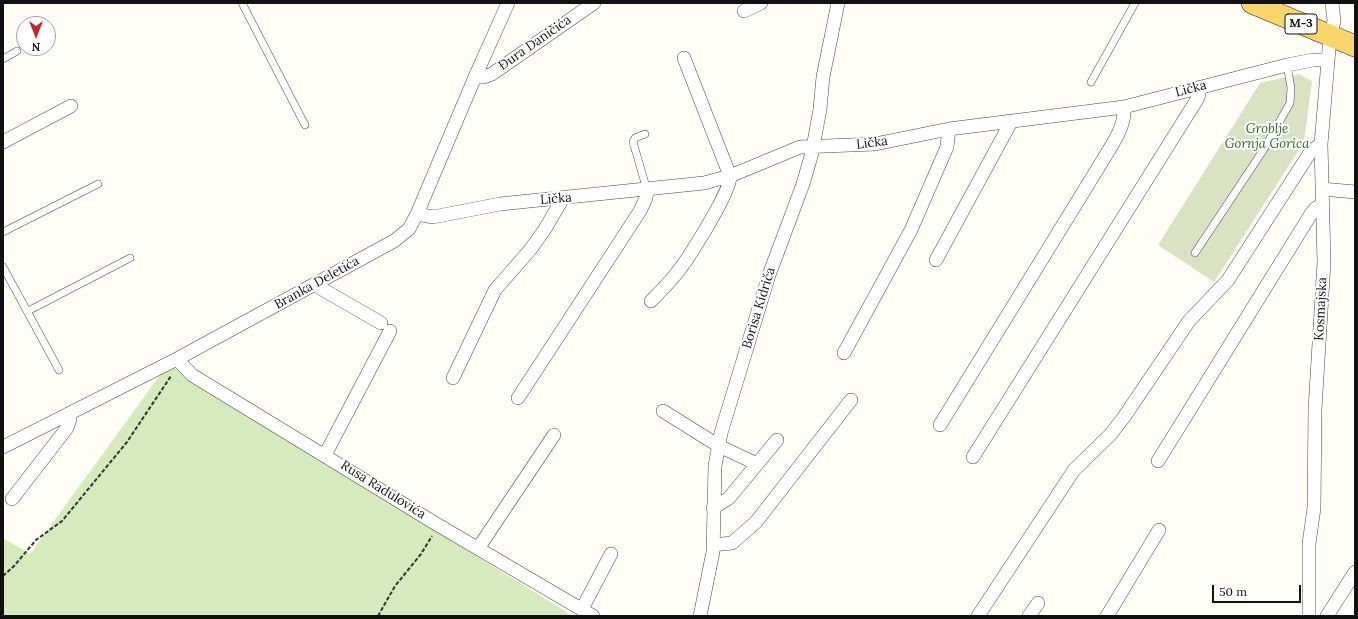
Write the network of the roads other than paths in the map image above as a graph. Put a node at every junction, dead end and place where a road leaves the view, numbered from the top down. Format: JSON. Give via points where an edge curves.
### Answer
{"nodes":[{"id":1,"x":242,"y":3,"type":"edge"},
{"id":2,"x":508,"y":3,"type":"edge"},
{"id":3,"x":594,"y":3,"type":"edge"},
{"id":4,"x":761,"y":3,"type":"edge"},
{"id":5,"x":838,"y":3,"type":"edge"},
{"id":6,"x":1136,"y":3,"type":"edge"},
{"id":7,"x":1252,"y":3,"type":"edge"},
{"id":8,"x":1332,"y":3,"type":"edge"},
{"id":9,"x":744,"y":11,"type":"dead end"},
{"id":10,"x":1330,"y":37,"type":"junction"},
{"id":11,"x":1354,"y":46,"type":"edge"},
{"id":12,"x":16,"y":52,"type":"edge"},
{"id":13,"x":684,"y":58,"type":"dead end"},
{"id":14,"x":3,"y":59,"type":"edge"},
{"id":15,"x":1328,"y":60,"type":"junction"},
{"id":16,"x":1287,"y":65,"type":"junction"},
{"id":17,"x":475,"y":77,"type":"junction"},
{"id":18,"x":1091,"y":82,"type":"dead end"},
{"id":19,"x":1200,"y":87,"type":"junction"},
{"id":20,"x":71,"y":106,"type":"dead end"},
{"id":21,"x":1124,"y":107,"type":"junction"},
{"id":22,"x":1011,"y":122,"type":"junction"},
{"id":23,"x":306,"y":125,"type":"dead end"},
{"id":24,"x":949,"y":129,"type":"junction"},
{"id":25,"x":644,"y":134,"type":"dead end"},
{"id":26,"x":3,"y":142,"type":"edge"},
{"id":27,"x":1321,"y":144,"type":"junction"},
{"id":28,"x":814,"y":146,"type":"junction"},
{"id":29,"x":730,"y":176,"type":"junction"},
{"id":30,"x":98,"y":184,"type":"dead end"},
{"id":31,"x":647,"y":190,"type":"junction"},
{"id":32,"x":1322,"y":190,"type":"junction"},
{"id":33,"x":1355,"y":192,"type":"edge"},
{"id":34,"x":563,"y":198,"type":"junction"},
{"id":35,"x":1322,"y":205,"type":"junction"},
{"id":36,"x":417,"y":214,"type":"junction"},
{"id":37,"x":3,"y":232,"type":"edge"},
{"id":38,"x":1195,"y":253,"type":"dead end"},
{"id":39,"x":130,"y":258,"type":"dead end"},
{"id":40,"x":936,"y":260,"type":"dead end"},
{"id":41,"x":3,"y":267,"type":"edge"},
{"id":42,"x":315,"y":285,"type":"junction"},
{"id":43,"x":650,"y":301,"type":"dead end"},
{"id":44,"x":28,"y":311,"type":"junction"},
{"id":45,"x":844,"y":353,"type":"dead end"},
{"id":46,"x":179,"y":361,"type":"junction"},
{"id":47,"x":59,"y":370,"type":"dead end"},
{"id":48,"x":453,"y":378,"type":"dead end"},
{"id":49,"x":518,"y":398,"type":"dead end"},
{"id":50,"x":852,"y":400,"type":"dead end"},
{"id":51,"x":662,"y":411,"type":"dead end"},
{"id":52,"x":68,"y":414,"type":"junction"},
{"id":53,"x":940,"y":425,"type":"dead end"},
{"id":54,"x":554,"y":435,"type":"dead end"},
{"id":55,"x":777,"y":440,"type":"dead end"},
{"id":56,"x":4,"y":442,"type":"edge"},
{"id":57,"x":719,"y":446,"type":"junction"},
{"id":58,"x":325,"y":455,"type":"junction"},
{"id":59,"x":974,"y":457,"type":"dead end"},
{"id":60,"x":1158,"y":461,"type":"dead end"},
{"id":61,"x":757,"y":464,"type":"junction"},
{"id":62,"x":12,"y":499,"type":"dead end"},
{"id":63,"x":713,"y":508,"type":"junction"},
{"id":64,"x":1159,"y":530,"type":"dead end"},
{"id":65,"x":713,"y":545,"type":"junction"},
{"id":66,"x":479,"y":547,"type":"junction"},
{"id":67,"x":612,"y":554,"type":"dead end"},
{"id":68,"x":1355,"y":572,"type":"edge"},
{"id":69,"x":1038,"y":603,"type":"dead end"},
{"id":70,"x":582,"y":609,"type":"junction"},
{"id":71,"x":593,"y":616,"type":"edge"},
{"id":72,"x":700,"y":616,"type":"edge"},
{"id":73,"x":978,"y":616,"type":"edge"},
{"id":74,"x":1029,"y":616,"type":"edge"},
{"id":75,"x":1107,"y":616,"type":"edge"},
{"id":76,"x":1310,"y":616,"type":"edge"},
{"id":77,"x":1327,"y":616,"type":"edge"}],
"edges":[{"from":1,"to":23,"type":"lane"},
{"from":2,"to":17,"type":"street","name":"Branka Deletića"},
{"from":3,"to":17,"type":"street","name":"Đura Daničića","via":[[492,74]]},
{"from":4,"to":9,"type":"street"},
{"from":5,"to":28,"type":"street","name":"Borisa Kidriča","via":[[823,76]]},
{"from":6,"to":18,"type":"lane"},
{"from":7,"to":10,"type":"main road","number":"M-3"},
{"from":8,"to":10,"type":"street","name":"Kosmajska","via":[[1334,21]]},
{"from":10,"to":11,"type":"main road","number":"M-3"},
{"from":10,"to":15,"type":"street","name":"Kosmajska"},
{"from":12,"to":14,"type":"lane"},
{"from":13,"to":29,"type":"street"},
{"from":15,"to":16,"type":"street","name":"Lička"},
{"from":15,"to":27,"type":"street","name":"Kosmajska"},
{"from":16,"to":19,"type":"street","name":"Lička"},
{"from":16,"to":38,"type":"lane","via":[[1291,88],[1290,103],[1264,149]]},
{"from":17,"to":36,"type":"street","name":"Branka Deletića"},
{"from":19,"to":21,"type":"street","name":"Lička"},
{"from":19,"to":59,"type":"street","via":[[1198,98]]},
{"from":20,"to":26,"type":"street"},
{"from":21,"to":22,"type":"street","name":"Lička"},
{"from":21,"to":53,"type":"street","via":[[1120,128],[1098,168]]},
{"from":22,"to":24,"type":"street","name":"Lička"},
{"from":22,"to":40,"type":"street"},
{"from":24,"to":28,"type":"street","name":"Lička","via":[[876,144]]},
{"from":24,"to":45,"type":"street","via":[[947,147],[911,230]]},
{"from":25,"to":31,"type":"lane","via":[[635,138],[633,142]]},
{"from":27,"to":32,"type":"street","name":"Kosmajska"},
{"from":27,"to":73,"type":"street","via":[[1311,151],[1228,280],[1189,321],[1110,435],[1074,470]]},
{"from":28,"to":29,"type":"street","name":"Lička","via":[[789,150]]},
{"from":28,"to":57,"type":"street","name":"Borisa Kidriča","via":[[803,184],[769,275]]},
{"from":29,"to":31,"type":"street","name":"Lička","via":[[704,183]]},
{"from":29,"to":43,"type":"street","via":[[727,191],[678,273],[665,289]]},
{"from":30,"to":37,"type":"lane"},
{"from":31,"to":34,"type":"street","name":"Lička"},
{"from":31,"to":49,"type":"street","via":[[640,211]]},
{"from":32,"to":33,"type":"street"},
{"from":32,"to":35,"type":"street","name":"Kosmajska"},
{"from":34,"to":36,"type":"street","name":"Lička","via":[[500,204],[433,217]]},
{"from":34,"to":48,"type":"street","via":[[530,250],[495,290]]},
{"from":35,"to":60,"type":"street","via":[[1311,214]]},
{"from":35,"to":76,"type":"street","name":"Kosmajska","via":[[1324,262],[1315,409],[1314,502],[1309,544]]},
{"from":36,"to":42,"type":"street","name":"Branka Deletića","via":[[409,229],[398,238]]},
{"from":39,"to":44,"type":"lane"},
{"from":41,"to":44,"type":"lane"},
{"from":42,"to":46,"type":"street","name":"Branka Deletića"},
{"from":42,"to":58,"type":"street","via":[[386,327]]},
{"from":44,"to":47,"type":"lane"},
{"from":46,"to":52,"type":"street","name":"Branka Deletića"},
{"from":46,"to":58,"type":"street","name":"Rusa Radulovića","via":[[192,374]]},
{"from":50,"to":65,"type":"street","via":[[756,522],[732,543]]},
{"from":51,"to":57,"type":"street"},
{"from":52,"to":56,"type":"street","name":"Branka Deletića"},
{"from":52,"to":62,"type":"street","via":[[70,419],[67,428]]},
{"from":54,"to":66,"type":"street"},
{"from":55,"to":61,"type":"street"},
{"from":57,"to":61,"type":"street"},
{"from":57,"to":63,"type":"street","name":"Borisa Kidriča","via":[[715,466]]},
{"from":58,"to":66,"type":"street","name":"Rusa Radulovića","via":[[438,525]]},
{"from":61,"to":63,"type":"street","via":[[729,498]]},
{"from":63,"to":65,"type":"street","name":"Borisa Kidriča"},
{"from":64,"to":75,"type":"street"},
{"from":65,"to":72,"type":"street","name":"Borisa Kidriča"},
{"from":66,"to":70,"type":"street","name":"Rusa Radulovića"},
{"from":67,"to":70,"type":"street"},
{"from":68,"to":77,"type":"street"},
{"from":69,"to":74,"type":"street"},
{"from":70,"to":71,"type":"street","name":"Rusa Radulovića"}]}
